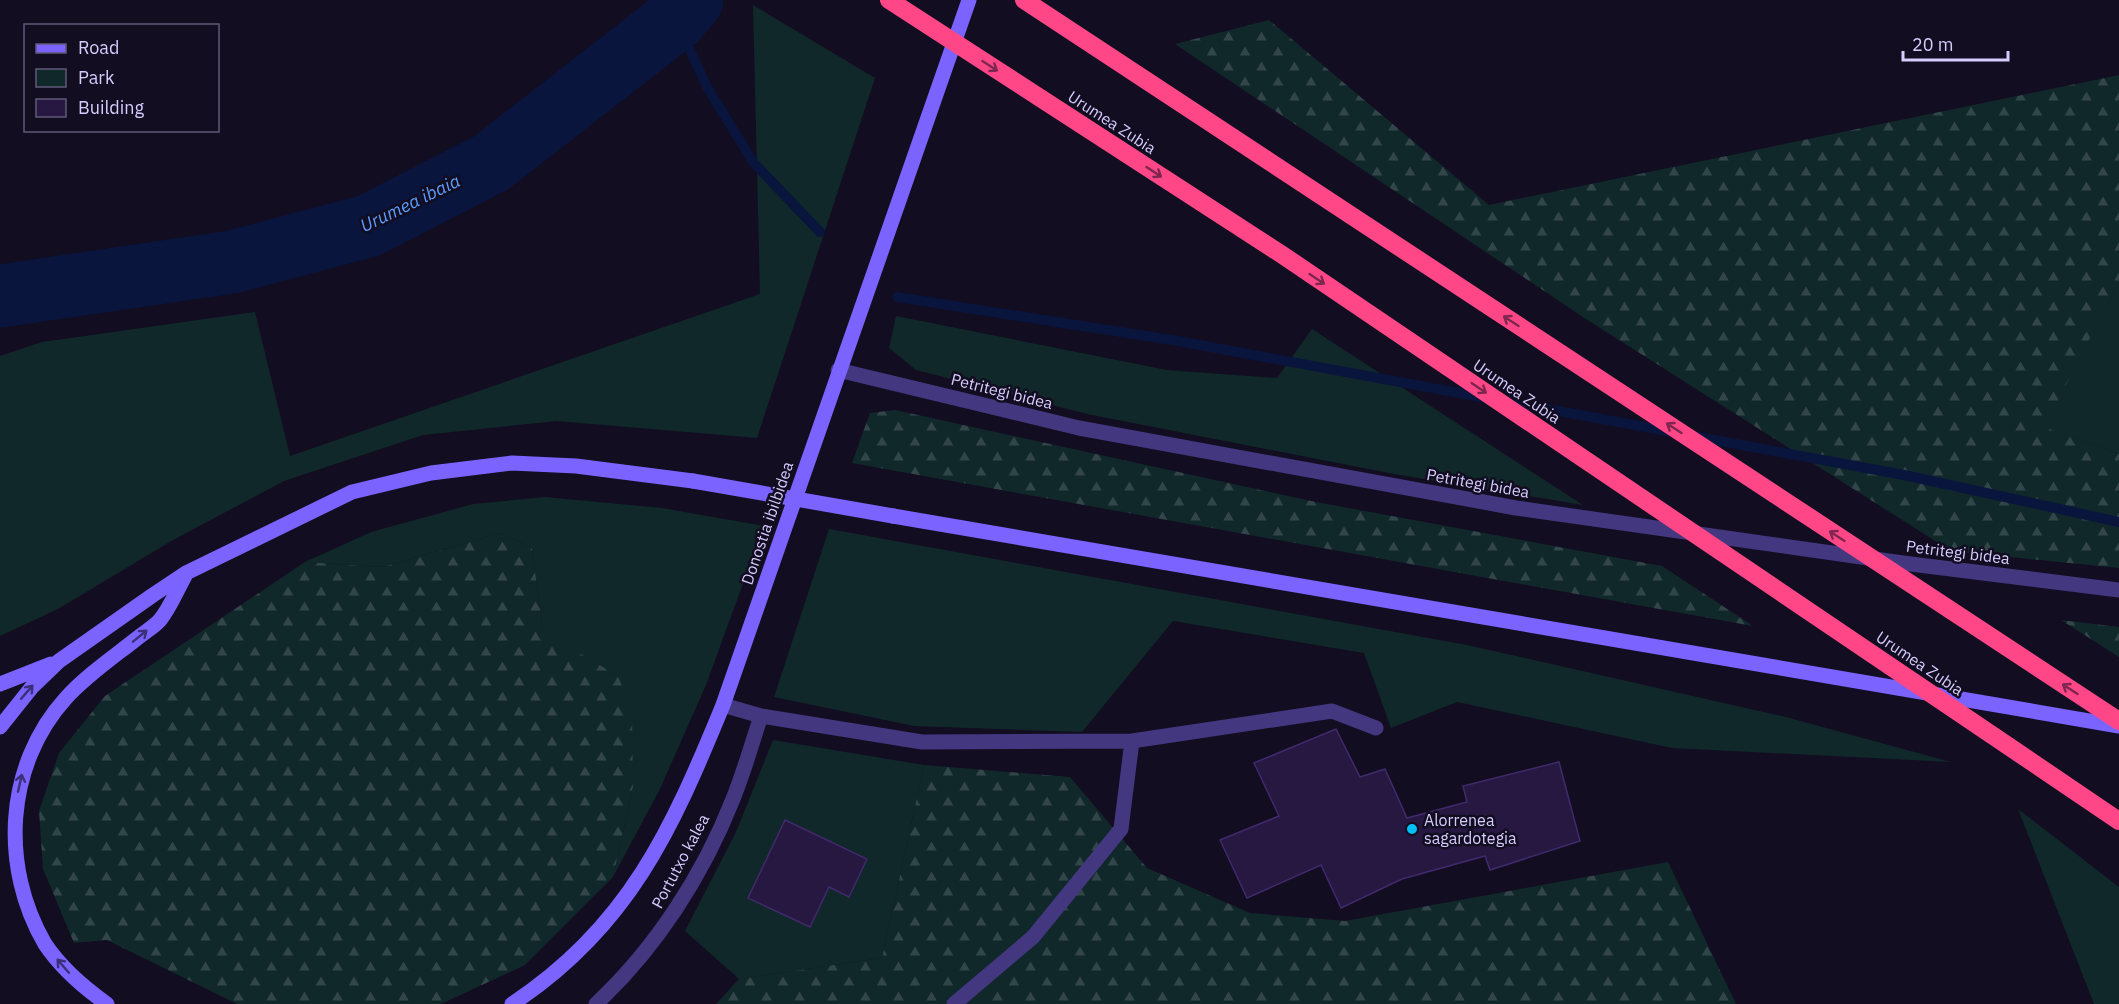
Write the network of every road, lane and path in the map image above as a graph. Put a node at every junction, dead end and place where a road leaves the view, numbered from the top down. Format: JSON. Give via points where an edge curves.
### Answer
{"nodes":[{"id":1,"x":889,"y":0,"type":"edge"},
{"id":2,"x":969,"y":0,"type":"edge"},
{"id":3,"x":1024,"y":0,"type":"edge"},
{"id":4,"x":838,"y":370,"type":"junction"},
{"id":5,"x":186,"y":573,"type":"junction"},
{"id":6,"x":2119,"y":590,"type":"edge"},
{"id":7,"x":59,"y":661,"type":"junction"},
{"id":8,"x":0,"y":684,"type":"edge"},
{"id":9,"x":723,"y":705,"type":"junction"},
{"id":10,"x":761,"y":716,"type":"junction"},
{"id":11,"x":2119,"y":721,"type":"edge"},
{"id":12,"x":2119,"y":726,"type":"edge"},
{"id":13,"x":0,"y":727,"type":"edge"},
{"id":14,"x":1376,"y":728,"type":"dead end"},
{"id":15,"x":1132,"y":741,"type":"junction"},
{"id":16,"x":2119,"y":821,"type":"edge"},
{"id":17,"x":107,"y":1004,"type":"edge"},
{"id":18,"x":512,"y":1004,"type":"edge"},
{"id":19,"x":596,"y":1004,"type":"edge"},
{"id":20,"x":954,"y":1004,"type":"edge"}],
"edges":[{"from":1,"to":16,"type":"highway","name":"Urumea Zubia","one_way":true,"bridge":true,"via":[[1300,267]]},
{"from":2,"to":4,"type":"main road","name":"Donostia ibilbidea"},
{"from":11,"to":3,"type":"highway","one_way":true,"bridge":true},
{"from":4,"to":6,"type":"street","name":"Petritegi bidea","via":[[1079,428],[1516,508]]},
{"from":4,"to":9,"type":"main road","name":"Donostia ibilbidea"},
{"from":5,"to":7,"type":"main road"},
{"from":5,"to":12,"type":"main road","bridge":true,"via":[[352,492],[431,473],[512,463],[576,466],[693,481]]},
{"from":17,"to":5,"type":"main road","one_way":true,"via":[[64,968],[32,919],[16,863],[16,804],[29,757],[47,722],[87,678],[160,620]]},
{"from":7,"to":8,"type":"main road"},
{"from":13,"to":7,"type":"main road","one_way":true},
{"from":9,"to":10,"type":"street"},
{"from":9,"to":18,"type":"main road","name":"Donostia ibilbidea","via":[[692,781],[638,882],[592,939],[558,971]]},
{"from":10,"to":15,"type":"street","via":[[922,741]]},
{"from":10,"to":19,"type":"street","name":"Portutxo kalea","via":[[733,799],[669,921],[615,987]]},
{"from":14,"to":15,"type":"street","via":[[1332,711]]},
{"from":15,"to":20,"type":"street","via":[[1121,829],[1034,937]]}]}
